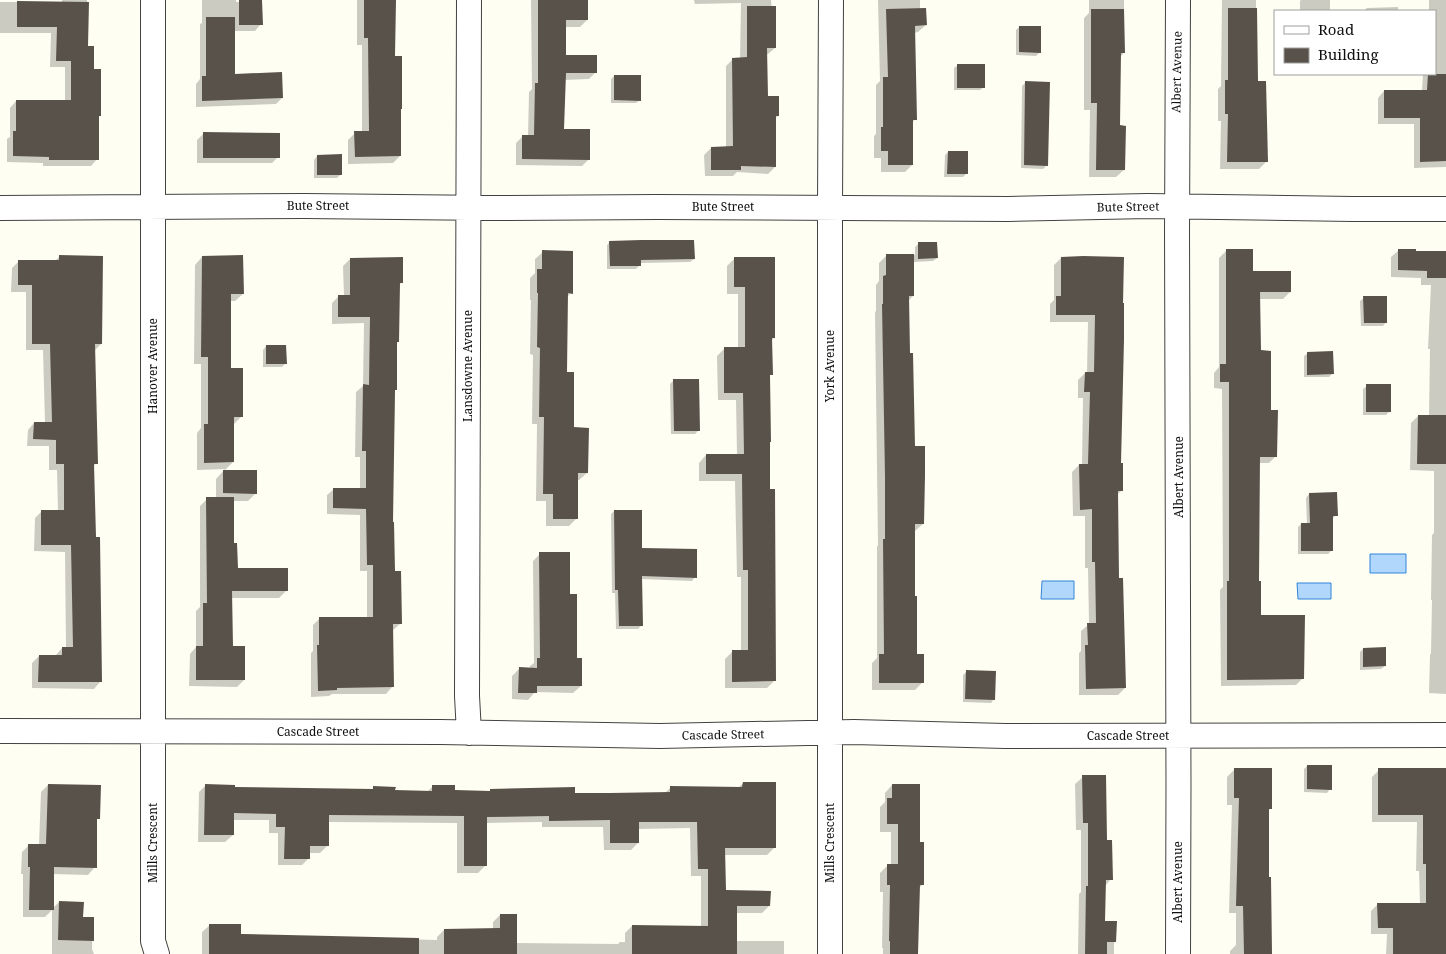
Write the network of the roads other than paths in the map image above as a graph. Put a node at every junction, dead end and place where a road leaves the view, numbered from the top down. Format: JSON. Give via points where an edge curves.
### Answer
{"nodes":[{"id":1,"x":153,"y":0,"type":"edge"},
{"id":2,"x":469,"y":0,"type":"edge"},
{"id":3,"x":831,"y":0,"type":"edge"},
{"id":4,"x":1178,"y":0,"type":"edge"},
{"id":5,"x":153,"y":206,"type":"junction"},
{"id":6,"x":469,"y":207,"type":"junction"},
{"id":7,"x":1176,"y":207,"type":"junction"},
{"id":8,"x":0,"y":208,"type":"edge"},
{"id":9,"x":830,"y":208,"type":"junction"},
{"id":10,"x":1446,"y":209,"type":"edge"},
{"id":11,"x":0,"y":731,"type":"edge"},
{"id":12,"x":153,"y":732,"type":"junction"},
{"id":13,"x":468,"y":732,"type":"junction"},
{"id":14,"x":830,"y":732,"type":"junction"},
{"id":15,"x":1446,"y":735,"type":"edge"},
{"id":16,"x":1179,"y":736,"type":"junction"},
{"id":17,"x":157,"y":954,"type":"edge"},
{"id":18,"x":830,"y":954,"type":"edge"},
{"id":19,"x":1178,"y":954,"type":"edge"}],
"edges":[{"from":1,"to":5,"type":"street","name":"Hanover Avenue"},
{"from":2,"to":6,"type":"street","name":"Lansdowne Avenue"},
{"from":3,"to":9,"type":"street","name":"York Avenue"},
{"from":4,"to":7,"type":"street","name":"Albert Avenue"},
{"from":5,"to":6,"type":"street","name":"Bute Street"},
{"from":5,"to":8,"type":"street","name":"Bute Street"},
{"from":5,"to":12,"type":"street","name":"Hanover Avenue"},
{"from":6,"to":9,"type":"street","name":"Bute Street"},
{"from":6,"to":13,"type":"street","name":"Lansdowne Avenue"},
{"from":7,"to":9,"type":"street","name":"Bute Street"},
{"from":7,"to":10,"type":"street","name":"Bute Street"},
{"from":7,"to":16,"type":"street","name":"Albert Avenue"},
{"from":9,"to":14,"type":"street","name":"York Avenue"},
{"from":11,"to":12,"type":"street","name":"Cascade Street"},
{"from":12,"to":13,"type":"street","name":"Cascade Street"},
{"from":12,"to":17,"type":"street","name":"Mills Crescent","via":[[153,941]]},
{"from":13,"to":14,"type":"street","name":"Cascade Street","via":[[660,736]]},
{"from":14,"to":16,"type":"street","name":"Cascade Street"},
{"from":14,"to":18,"type":"street","name":"Mills Crescent"},
{"from":15,"to":16,"type":"street","name":"Cascade Street"},
{"from":16,"to":19,"type":"street","name":"Albert Avenue"}]}
